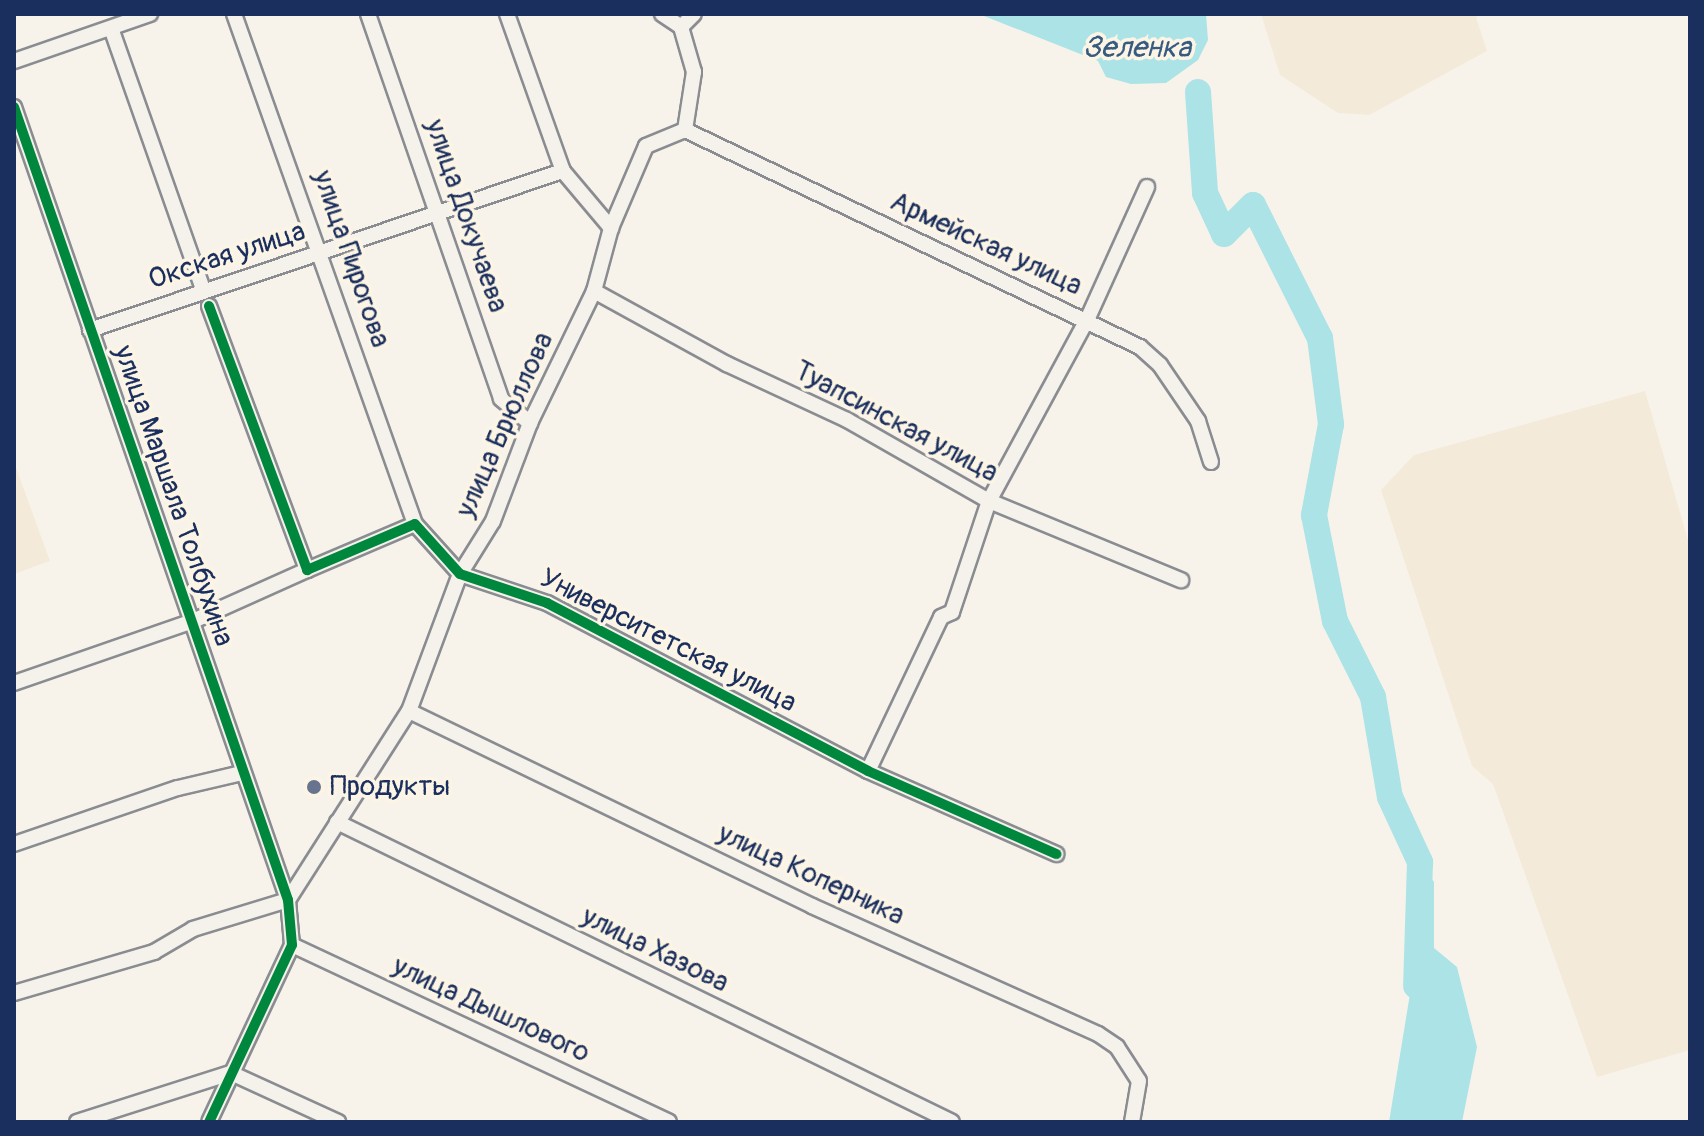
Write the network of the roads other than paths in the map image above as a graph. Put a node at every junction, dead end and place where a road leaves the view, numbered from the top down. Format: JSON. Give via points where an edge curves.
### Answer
{"nodes":[{"id":1,"x":150,"y":14,"type":"edge"},
{"id":2,"x":234,"y":14,"type":"edge"},
{"id":3,"x":368,"y":14,"type":"edge"},
{"id":4,"x":507,"y":14,"type":"edge"},
{"id":5,"x":662,"y":14,"type":"edge"},
{"id":6,"x":694,"y":14,"type":"edge"},
{"id":7,"x":681,"y":27,"type":"junction"},
{"id":8,"x":111,"y":28,"type":"junction"},
{"id":9,"x":14,"y":61,"type":"edge"},
{"id":10,"x":14,"y":107,"type":"edge"},
{"id":11,"x":685,"y":130,"type":"junction"},
{"id":12,"x":563,"y":171,"type":"junction"},
{"id":13,"x":1147,"y":187,"type":"dead end"},
{"id":14,"x":440,"y":215,"type":"junction"},
{"id":15,"x":611,"y":228,"type":"junction"},
{"id":16,"x":323,"y":253,"type":"junction"},
{"id":17,"x":203,"y":289,"type":"junction"},
{"id":18,"x":594,"y":291,"type":"junction"},
{"id":19,"x":209,"y":306,"type":"dead end"},
{"id":20,"x":1087,"y":320,"type":"junction"},
{"id":21,"x":90,"y":330,"type":"junction"},
{"id":22,"x":530,"y":423,"type":"junction"},
{"id":23,"x":1211,"y":462,"type":"dead end"},
{"id":24,"x":989,"y":501,"type":"junction"},
{"id":25,"x":415,"y":524,"type":"junction"},
{"id":26,"x":307,"y":570,"type":"junction"},
{"id":27,"x":460,"y":574,"type":"junction"},
{"id":28,"x":1181,"y":580,"type":"dead end"},
{"id":29,"x":193,"y":621,"type":"junction"},
{"id":30,"x":14,"y":683,"type":"edge"},
{"id":31,"x":409,"y":711,"type":"junction"},
{"id":32,"x":868,"y":771,"type":"junction"},
{"id":33,"x":242,"y":773,"type":"junction"},
{"id":34,"x":337,"y":822,"type":"junction"},
{"id":35,"x":14,"y":844,"type":"edge"},
{"id":36,"x":1056,"y":854,"type":"dead end"},
{"id":37,"x":288,"y":900,"type":"junction"},
{"id":38,"x":292,"y":945,"type":"junction"},
{"id":39,"x":14,"y":993,"type":"edge"},
{"id":40,"x":231,"y":1073,"type":"junction"},
{"id":41,"x":77,"y":1122,"type":"edge"},
{"id":42,"x":209,"y":1122,"type":"edge"},
{"id":43,"x":338,"y":1122,"type":"edge"},
{"id":44,"x":669,"y":1122,"type":"edge"},
{"id":45,"x":952,"y":1122,"type":"edge"},
{"id":46,"x":1132,"y":1122,"type":"edge"}],
"edges":[{"from":1,"to":8,"type":"street"},
{"from":2,"to":16,"type":"street","name":"улица Пирогова"},
{"from":3,"to":14,"type":"street","name":"улица Докучаева"},
{"from":4,"to":12,"type":"street"},
{"from":5,"to":7,"type":"street"},
{"from":6,"to":7,"type":"street"},
{"from":7,"to":11,"type":"street","via":[[694,72]]},
{"from":8,"to":9,"type":"street"},
{"from":8,"to":17,"type":"street"},
{"from":10,"to":21,"type":"street","name":"улица Маршала Толбухина"},
{"from":11,"to":15,"type":"street","name":"улица Брюллова","via":[[646,146]]},
{"from":11,"to":20,"type":"street","name":"Армейская улица"},
{"from":12,"to":14,"type":"street","name":"Окская улица"},
{"from":12,"to":15,"type":"street"},
{"from":13,"to":20,"type":"street"},
{"from":14,"to":16,"type":"street","name":"Окская улица"},
{"from":14,"to":22,"type":"street","name":"улица Докучаева","via":[[501,399]]},
{"from":15,"to":18,"type":"street","name":"улица Брюллова"},
{"from":16,"to":17,"type":"street","name":"Окская улица"},
{"from":16,"to":25,"type":"street","name":"улица Пирогова"},
{"from":17,"to":21,"type":"street","name":"Окская улица"},
{"from":18,"to":22,"type":"street","name":"улица Брюллова"},
{"from":18,"to":24,"type":"street","name":"Туапсинская улица","via":[[727,364],[847,420]]},
{"from":19,"to":26,"type":"street"},
{"from":20,"to":23,"type":"street","name":"Армейская улица","via":[[1140,347],[1160,365],[1198,421]]},
{"from":20,"to":24,"type":"street"},
{"from":21,"to":29,"type":"street","name":"улица Маршала Толбухина"},
{"from":22,"to":27,"type":"street","name":"улица Брюллова","via":[[493,521]]},
{"from":24,"to":28,"type":"street","name":"Туапсинская улица"},
{"from":24,"to":32,"type":"street","via":[[952,612],[941,617]]},
{"from":25,"to":26,"type":"street"},
{"from":25,"to":27,"type":"street","name":"Университетская улица"},
{"from":26,"to":29,"type":"street"},
{"from":27,"to":31,"type":"street","name":"улица Брюллова"},
{"from":27,"to":32,"type":"street","name":"Университетская улица","via":[[547,603]]},
{"from":29,"to":30,"type":"street"},
{"from":29,"to":33,"type":"street","name":"улица Маршала Толбухина"},
{"from":31,"to":34,"type":"street","name":"улица Брюллова"},
{"from":31,"to":46,"type":"street","name":"улица Коперника","via":[[812,906],[1098,1034],[1117,1047],[1139,1081]]},
{"from":32,"to":36,"type":"street","name":"Университетская улица"},
{"from":33,"to":35,"type":"street","via":[[178,788]]},
{"from":33,"to":37,"type":"street","name":"улица Маршала Толбухина"},
{"from":34,"to":37,"type":"street","name":"улица Брюллова"},
{"from":34,"to":45,"type":"street","name":"улица Хазова"},
{"from":37,"to":38,"type":"street"},
{"from":37,"to":39,"type":"street","via":[[193,929],[154,952]]},
{"from":38,"to":40,"type":"street"},
{"from":38,"to":44,"type":"street","name":"улица Дышлового"},
{"from":40,"to":41,"type":"street"},
{"from":40,"to":42,"type":"street"},
{"from":40,"to":43,"type":"street"}]}
